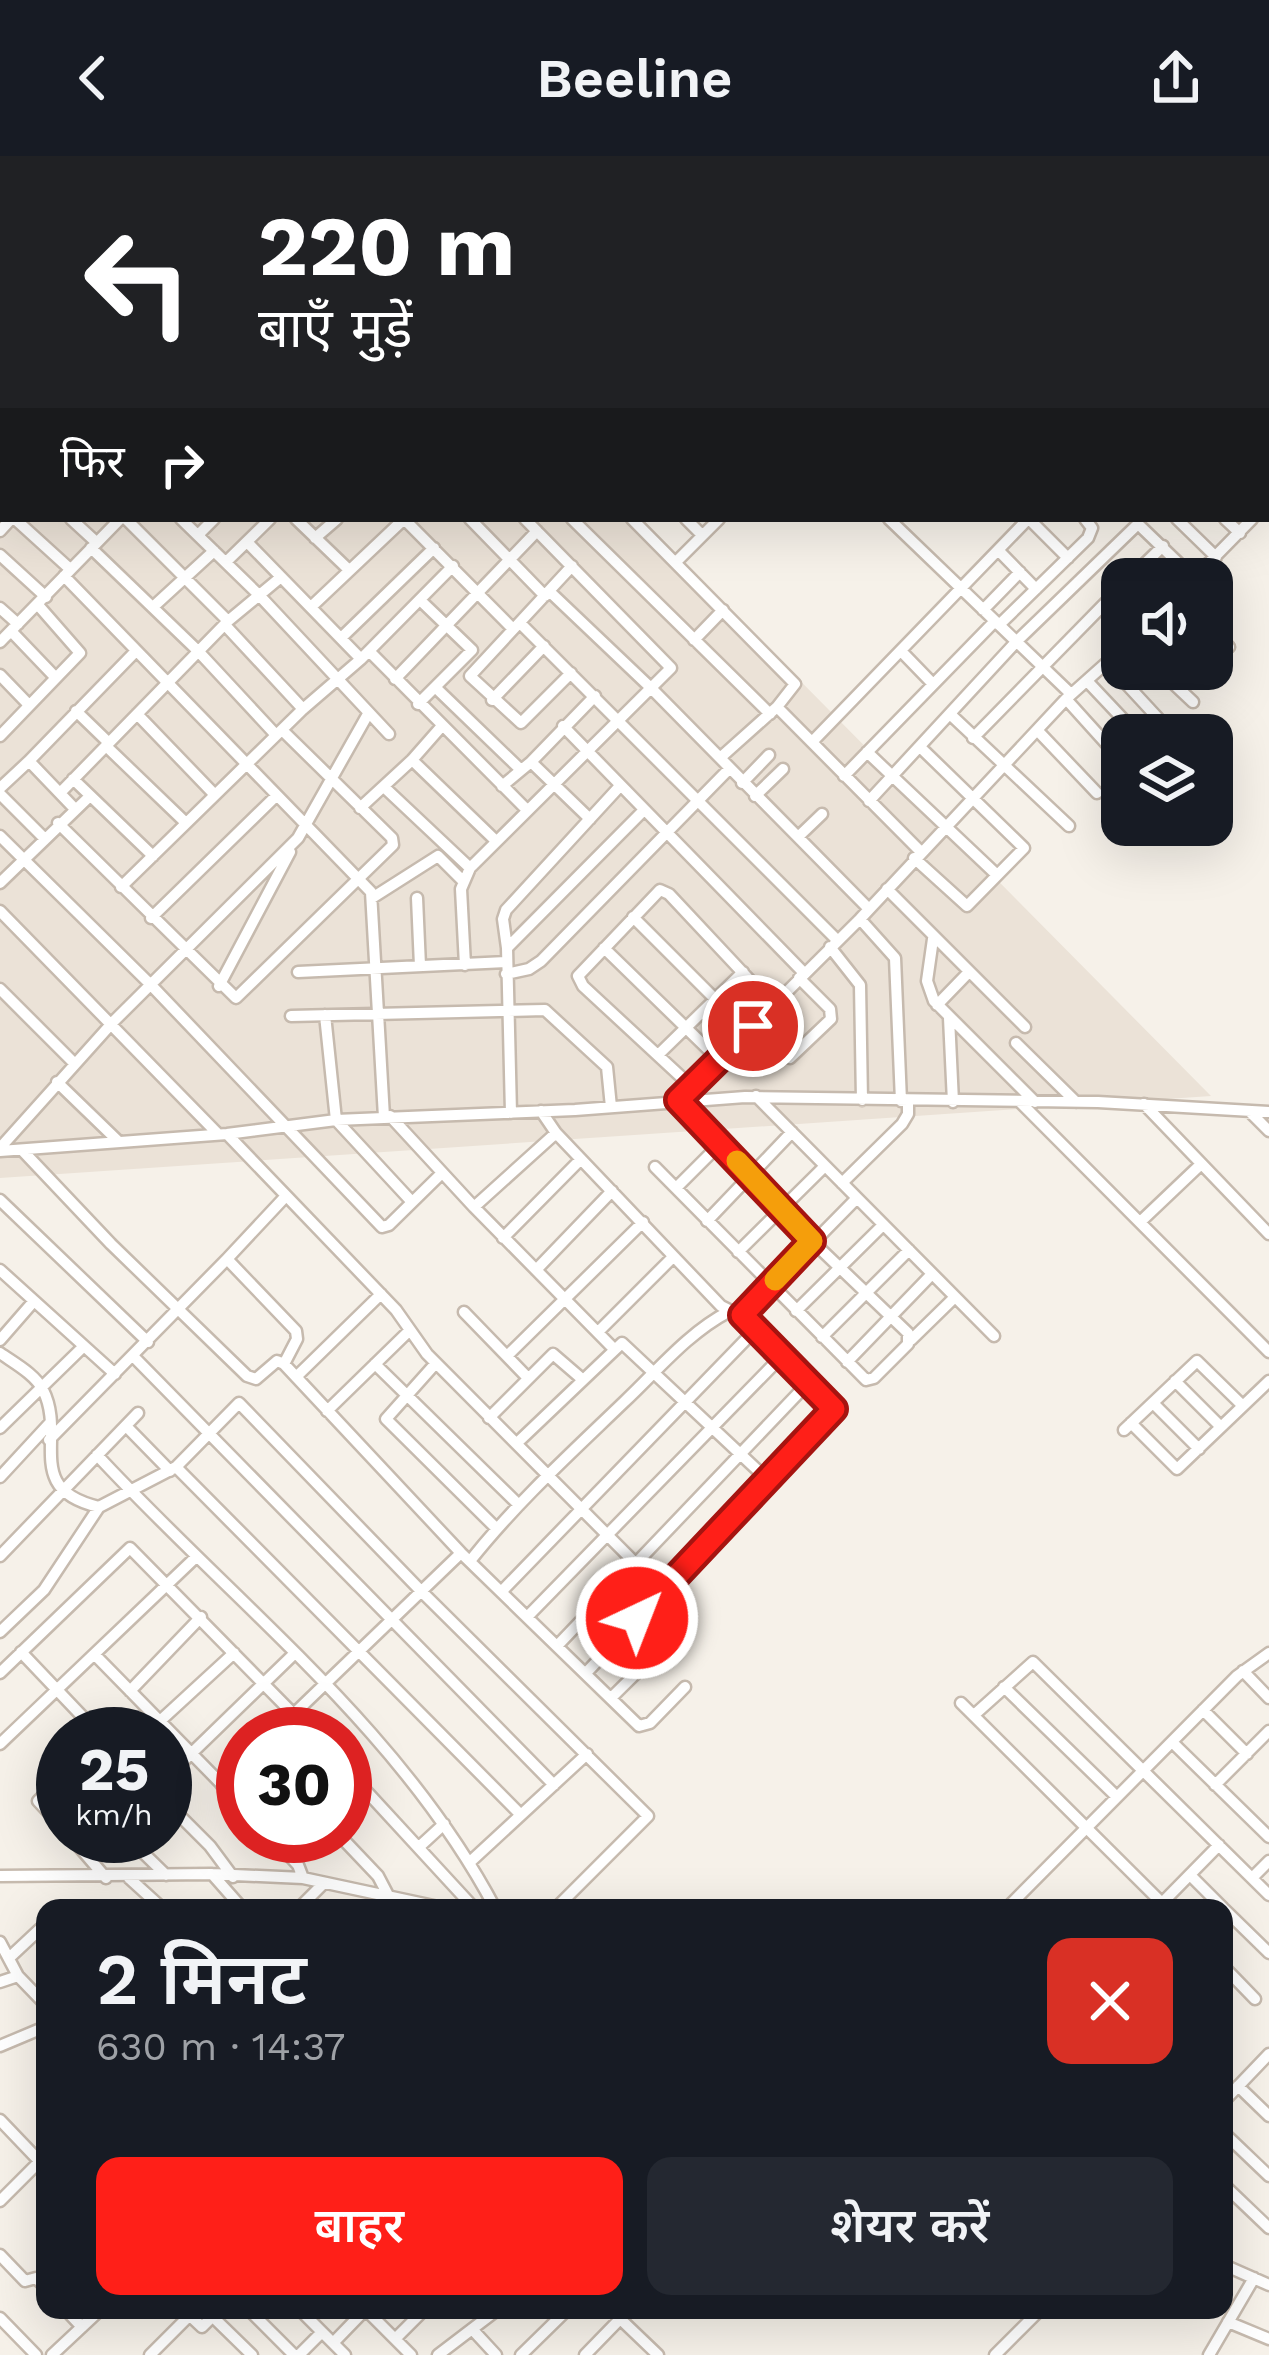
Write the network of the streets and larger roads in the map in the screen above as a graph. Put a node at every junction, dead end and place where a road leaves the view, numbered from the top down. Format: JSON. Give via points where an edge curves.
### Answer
{"nodes":[{"id":1,"x":16,"y":522,"type":"edge"},
{"id":2,"x":74,"y":522,"type":"edge"},
{"id":3,"x":120,"y":522,"type":"edge"},
{"id":4,"x":126,"y":522,"type":"edge"},
{"id":5,"x":184,"y":522,"type":"edge"},
{"id":6,"x":211,"y":522,"type":"edge"},
{"id":7,"x":267,"y":522,"type":"edge"},
{"id":8,"x":299,"y":522,"type":"edge"},
{"id":9,"x":334,"y":522,"type":"edge"},
{"id":10,"x":401,"y":522,"type":"edge"},
{"id":11,"x":407,"y":522,"type":"edge"},
{"id":12,"x":473,"y":522,"type":"edge"},
{"id":13,"x":528,"y":522,"type":"edge"},
{"id":14,"x":575,"y":522,"type":"edge"},
{"id":15,"x":635,"y":522,"type":"edge"},
{"id":16,"x":689,"y":522,"type":"edge"},
{"id":17,"x":716,"y":522,"type":"edge"},
{"id":18,"x":892,"y":522,"type":"edge"},
{"id":19,"x":1025,"y":522,"type":"edge"},
{"id":20,"x":1031,"y":522,"type":"edge"},
{"id":21,"x":1087,"y":522,"type":"edge"},
{"id":22,"x":1181,"y":522,"type":"edge"},
{"id":23,"x":1228,"y":522,"type":"edge"},
{"id":24,"x":1249,"y":522,"type":"edge"},
{"id":25,"x":536,"y":531,"type":"junction"},
{"id":26,"x":1240,"y":533,"type":"junction"},
{"id":27,"x":198,"y":535,"type":"junction"},
{"id":28,"x":702,"y":535,"type":"junction"},
{"id":29,"x":315,"y":538,"type":"junction"},
{"id":30,"x":247,"y":542,"type":"junction"},
{"id":31,"x":93,"y":545,"type":"junction"},
{"id":32,"x":1163,"y":546,"type":"junction"},
{"id":33,"x":434,"y":548,"type":"junction"},
{"id":34,"x":998,"y":550,"type":"junction"},
{"id":35,"x":214,"y":551,"type":"junction"},
{"id":36,"x":0,"y":555,"type":"edge"},
{"id":37,"x":1216,"y":557,"type":"joint"},
{"id":38,"x":1068,"y":558,"type":"junction"},
{"id":39,"x":1153,"y":558,"type":"edge"},
{"id":40,"x":1175,"y":558,"type":"edge"},
{"id":41,"x":511,"y":560,"type":"junction"},
{"id":42,"x":226,"y":562,"type":"junction"},
{"id":43,"x":676,"y":562,"type":"junction"},
{"id":44,"x":453,"y":566,"type":"junction"},
{"id":45,"x":572,"y":566,"type":"junction"},
{"id":46,"x":348,"y":569,"type":"junction"},
{"id":47,"x":1020,"y":572,"type":"junction"},
{"id":48,"x":67,"y":573,"type":"junction"},
{"id":49,"x":281,"y":577,"type":"junction"},
{"id":50,"x":185,"y":578,"type":"junction"},
{"id":51,"x":961,"y":588,"type":"junction"},
{"id":52,"x":1036,"y":589,"type":"junction"},
{"id":53,"x":479,"y":593,"type":"junction"},
{"id":54,"x":547,"y":594,"type":"junction"},
{"id":55,"x":259,"y":595,"type":"junction"},
{"id":56,"x":420,"y":600,"type":"junction"},
{"id":57,"x":42,"y":601,"type":"junction"},
{"id":58,"x":1101,"y":606,"type":"edge"},
{"id":59,"x":154,"y":607,"type":"junction"},
{"id":60,"x":311,"y":607,"type":"junction"},
{"id":61,"x":0,"y":608,"type":"edge"},
{"id":62,"x":723,"y":610,"type":"junction"},
{"id":63,"x":983,"y":610,"type":"junction"},
{"id":64,"x":226,"y":623,"type":"junction"},
{"id":65,"x":997,"y":623,"type":"junction"},
{"id":66,"x":446,"y":626,"type":"junction"},
{"id":67,"x":516,"y":626,"type":"junction"},
{"id":68,"x":14,"y":628,"type":"junction"},
{"id":69,"x":341,"y":638,"type":"junction"},
{"id":70,"x":694,"y":640,"type":"junction"},
{"id":71,"x":1017,"y":641,"type":"junction"},
{"id":72,"x":0,"y":643,"type":"edge"},
{"id":73,"x":544,"y":646,"type":"junction"},
{"id":74,"x":472,"y":650,"type":"junction"},
{"id":75,"x":198,"y":651,"type":"junction"},
{"id":76,"x":901,"y":651,"type":"junction"},
{"id":77,"x":135,"y":652,"type":"junction"},
{"id":78,"x":365,"y":655,"type":"junction"},
{"id":79,"x":483,"y":660,"type":"junction"},
{"id":80,"x":1041,"y":665,"type":"junction"},
{"id":81,"x":1101,"y":669,"type":"edge"},
{"id":82,"x":571,"y":673,"type":"junction"},
{"id":83,"x":0,"y":675,"type":"edge"},
{"id":84,"x":56,"y":678,"type":"junction"},
{"id":85,"x":395,"y":680,"type":"junction"},
{"id":86,"x":336,"y":681,"type":"junction"},
{"id":87,"x":1088,"y":682,"type":"junction"},
{"id":88,"x":932,"y":683,"type":"junction"},
{"id":89,"x":166,"y":685,"type":"junction"},
{"id":90,"x":436,"y":688,"type":"junction"},
{"id":91,"x":651,"y":688,"type":"junction"},
{"id":92,"x":1132,"y":690,"type":"edge"},
{"id":93,"x":1180,"y":690,"type":"edge"},
{"id":94,"x":595,"y":696,"type":"junction"},
{"id":95,"x":1069,"y":696,"type":"junction"},
{"id":96,"x":493,"y":700,"type":"junction"},
{"id":97,"x":1193,"y":702,"type":"dead end"},
{"id":98,"x":418,"y":704,"type":"junction"},
{"id":99,"x":29,"y":705,"type":"junction"},
{"id":100,"x":303,"y":709,"type":"junction"},
{"id":101,"x":774,"y":710,"type":"junction"},
{"id":102,"x":76,"y":711,"type":"junction"},
{"id":103,"x":137,"y":714,"type":"junction"},
{"id":104,"x":368,"y":714,"type":"junction"},
{"id":105,"x":1118,"y":714,"type":"edge"},
{"id":106,"x":1154,"y":714,"type":"edge"},
{"id":107,"x":951,"y":716,"type":"junction"},
{"id":108,"x":620,"y":722,"type":"junction"},
{"id":109,"x":563,"y":726,"type":"junction"},
{"id":110,"x":441,"y":727,"type":"junction"},
{"id":111,"x":1037,"y":730,"type":"junction"},
{"id":112,"x":279,"y":733,"type":"junction"},
{"id":113,"x":389,"y":734,"type":"dead end"},
{"id":114,"x":1101,"y":735,"type":"edge"},
{"id":115,"x":0,"y":736,"type":"edge"},
{"id":116,"x":973,"y":739,"type":"junction"},
{"id":117,"x":812,"y":742,"type":"junction"},
{"id":118,"x":107,"y":745,"type":"junction"},
{"id":119,"x":920,"y":747,"type":"junction"},
{"id":120,"x":867,"y":752,"type":"junction"},
{"id":121,"x":588,"y":753,"type":"junction"},
{"id":122,"x":769,"y":755,"type":"dead end"},
{"id":123,"x":412,"y":760,"type":"junction"},
{"id":124,"x":28,"y":761,"type":"junction"},
{"id":125,"x":725,"y":764,"type":"junction"},
{"id":126,"x":244,"y":765,"type":"junction"},
{"id":127,"x":526,"y":766,"type":"junction"},
{"id":128,"x":1005,"y":766,"type":"junction"},
{"id":129,"x":783,"y":769,"type":"dead end"},
{"id":130,"x":844,"y":776,"type":"junction"},
{"id":131,"x":892,"y":777,"type":"junction"},
{"id":132,"x":74,"y":778,"type":"junction"},
{"id":133,"x":331,"y":780,"type":"junction"},
{"id":134,"x":742,"y":783,"type":"junction"},
{"id":135,"x":502,"y":786,"type":"junction"},
{"id":136,"x":554,"y":786,"type":"junction"},
{"id":137,"x":620,"y":786,"type":"junction"},
{"id":138,"x":384,"y":787,"type":"junction"},
{"id":139,"x":0,"y":791,"type":"edge"},
{"id":140,"x":60,"y":793,"type":"junction"},
{"id":141,"x":1097,"y":793,"type":"dead end"},
{"id":142,"x":215,"y":795,"type":"junction"},
{"id":143,"x":90,"y":796,"type":"junction"},
{"id":144,"x":755,"y":796,"type":"junction"},
{"id":145,"x":275,"y":797,"type":"junction"},
{"id":146,"x":974,"y":797,"type":"junction"},
{"id":147,"x":699,"y":798,"type":"junction"},
{"id":148,"x":869,"y":800,"type":"junction"},
{"id":149,"x":360,"y":808,"type":"junction"},
{"id":150,"x":526,"y":808,"type":"junction"},
{"id":151,"x":75,"y":809,"type":"junction"},
{"id":152,"x":644,"y":810,"type":"junction"},
{"id":153,"x":822,"y":814,"type":"dead end"},
{"id":154,"x":590,"y":819,"type":"junction"},
{"id":155,"x":185,"y":822,"type":"junction"},
{"id":156,"x":58,"y":823,"type":"junction"},
{"id":157,"x":1069,"y":826,"type":"dead end"},
{"id":158,"x":306,"y":827,"type":"junction"},
{"id":159,"x":944,"y":828,"type":"junction"},
{"id":160,"x":668,"y":831,"type":"junction"},
{"id":161,"x":0,"y":836,"type":"edge"},
{"id":162,"x":798,"y":837,"type":"junction"},
{"id":163,"x":44,"y":838,"type":"junction"},
{"id":164,"x":298,"y":838,"type":"junction"},
{"id":165,"x":494,"y":840,"type":"junction"},
{"id":166,"x":917,"y":855,"type":"junction"},
{"id":167,"x":153,"y":856,"type":"junction"},
{"id":168,"x":23,"y":860,"type":"junction"},
{"id":169,"x":470,"y":868,"type":"junction"},
{"id":170,"x":997,"y":874,"type":"junction"},
{"id":171,"x":359,"y":877,"type":"junction"},
{"id":172,"x":463,"y":881,"type":"junction"},
{"id":173,"x":0,"y":884,"type":"edge"},
{"id":174,"x":121,"y":886,"type":"junction"},
{"id":175,"x":248,"y":887,"type":"junction"},
{"id":176,"x":887,"y":889,"type":"junction"},
{"id":177,"x":373,"y":898,"type":"junction"},
{"id":178,"x":417,"y":898,"type":"dead end"},
{"id":179,"x":265,"y":899,"type":"junction"},
{"id":180,"x":0,"y":911,"type":"edge"},
{"id":181,"x":865,"y":914,"type":"junction"},
{"id":182,"x":634,"y":917,"type":"junction"},
{"id":183,"x":151,"y":918,"type":"junction"},
{"id":184,"x":933,"y":939,"type":"junction"},
{"id":185,"x":834,"y":943,"type":"junction"},
{"id":186,"x":604,"y":947,"type":"junction"},
{"id":187,"x":507,"y":948,"type":"junction"},
{"id":188,"x":286,"y":949,"type":"junction"},
{"id":189,"x":186,"y":952,"type":"junction"},
{"id":190,"x":465,"y":965,"type":"junction"},
{"id":191,"x":420,"y":966,"type":"junction"},
{"id":192,"x":506,"y":968,"type":"junction"},
{"id":193,"x":376,"y":969,"type":"junction"},
{"id":194,"x":743,"y":972,"type":"junction"},
{"id":195,"x":968,"y":973,"type":"junction"},
{"id":196,"x":802,"y":976,"type":"junction"},
{"id":197,"x":151,"y":986,"type":"junction"},
{"id":198,"x":219,"y":986,"type":"junction"},
{"id":199,"x":0,"y":989,"type":"edge"},
{"id":200,"x":715,"y":999,"type":"junction"},
{"id":201,"x":773,"y":1005,"type":"junction"},
{"id":202,"x":937,"y":1005,"type":"junction"},
{"id":203,"x":507,"y":1008,"type":"junction"},
{"id":204,"x":703,"y":1011,"type":"junction"},
{"id":205,"x":325,"y":1015,"type":"junction"},
{"id":206,"x":377,"y":1015,"type":"junction"},
{"id":207,"x":291,"y":1016,"type":"dead end"},
{"id":208,"x":949,"y":1018,"type":"junction"},
{"id":209,"x":113,"y":1022,"type":"junction"},
{"id":210,"x":753,"y":1026,"type":"junction"},
{"id":211,"x":686,"y":1028,"type":"junction"},
{"id":212,"x":1025,"y":1028,"type":"dead end"},
{"id":213,"x":1016,"y":1043,"type":"dead end"},
{"id":214,"x":734,"y":1045,"type":"junction"},
{"id":215,"x":658,"y":1055,"type":"junction"},
{"id":216,"x":719,"y":1060,"type":"junction"},
{"id":217,"x":74,"y":1064,"type":"junction"},
{"id":218,"x":57,"y":1082,"type":"junction"},
{"id":219,"x":692,"y":1087,"type":"junction"},
{"id":220,"x":756,"y":1096,"type":"junction"},
{"id":221,"x":678,"y":1100,"type":"junction"},
{"id":222,"x":862,"y":1100,"type":"junction"},
{"id":223,"x":904,"y":1102,"type":"junction"},
{"id":224,"x":953,"y":1102,"type":"junction"},
{"id":225,"x":1020,"y":1102,"type":"junction"},
{"id":226,"x":1035,"y":1102,"type":"junction"},
{"id":227,"x":1076,"y":1102,"type":"junction"},
{"id":228,"x":1144,"y":1104,"type":"junction"},
{"id":229,"x":611,"y":1107,"type":"junction"},
{"id":230,"x":541,"y":1111,"type":"junction"},
{"id":231,"x":1250,"y":1111,"type":"junction"},
{"id":232,"x":1269,"y":1112,"type":"edge"},
{"id":233,"x":511,"y":1113,"type":"junction"},
{"id":234,"x":387,"y":1117,"type":"junction"},
{"id":235,"x":337,"y":1120,"type":"junction"},
{"id":236,"x":285,"y":1128,"type":"junction"},
{"id":237,"x":1269,"y":1131,"type":"edge"},
{"id":238,"x":792,"y":1132,"type":"junction"},
{"id":239,"x":556,"y":1133,"type":"junction"},
{"id":240,"x":223,"y":1134,"type":"junction"},
{"id":241,"x":119,"y":1142,"type":"junction"},
{"id":242,"x":1,"y":1144,"type":"edge"},
{"id":243,"x":720,"y":1144,"type":"junction"},
{"id":244,"x":22,"y":1150,"type":"junction"},
{"id":245,"x":581,"y":1159,"type":"junction"},
{"id":246,"x":1200,"y":1165,"type":"junction"},
{"id":247,"x":655,"y":1166,"type":"dead end"},
{"id":248,"x":825,"y":1166,"type":"junction"},
{"id":249,"x":442,"y":1173,"type":"junction"},
{"id":250,"x":751,"y":1176,"type":"junction"},
{"id":251,"x":842,"y":1183,"type":"junction"},
{"id":252,"x":676,"y":1189,"type":"junction"},
{"id":253,"x":612,"y":1191,"type":"junction"},
{"id":254,"x":285,"y":1197,"type":"junction"},
{"id":255,"x":857,"y":1198,"type":"junction"},
{"id":256,"x":0,"y":1200,"type":"edge"},
{"id":257,"x":412,"y":1202,"type":"junction"},
{"id":258,"x":474,"y":1207,"type":"junction"},
{"id":259,"x":782,"y":1209,"type":"junction"},
{"id":260,"x":707,"y":1220,"type":"junction"},
{"id":261,"x":643,"y":1222,"type":"junction"},
{"id":262,"x":1140,"y":1222,"type":"junction"},
{"id":263,"x":884,"y":1225,"type":"junction"},
{"id":264,"x":1269,"y":1234,"type":"edge"},
{"id":265,"x":503,"y":1238,"type":"junction"},
{"id":266,"x":812,"y":1241,"type":"junction"},
{"id":267,"x":909,"y":1250,"type":"junction"},
{"id":268,"x":738,"y":1252,"type":"junction"},
{"id":269,"x":673,"y":1257,"type":"junction"},
{"id":270,"x":227,"y":1259,"type":"junction"},
{"id":271,"x":840,"y":1267,"type":"junction"},
{"id":272,"x":0,"y":1270,"type":"edge"},
{"id":273,"x":536,"y":1270,"type":"junction"},
{"id":274,"x":932,"y":1274,"type":"junction"},
{"id":275,"x":770,"y":1284,"type":"junction"},
{"id":276,"x":865,"y":1291,"type":"junction"},
{"id":277,"x":381,"y":1294,"type":"junction"},
{"id":278,"x":955,"y":1297,"type":"junction"},
{"id":279,"x":566,"y":1299,"type":"junction"},
{"id":280,"x":34,"y":1301,"type":"junction"},
{"id":281,"x":179,"y":1308,"type":"junction"},
{"id":282,"x":796,"y":1310,"type":"junction"},
{"id":283,"x":464,"y":1312,"type":"dead end"},
{"id":284,"x":735,"y":1313,"type":"junction"},
{"id":285,"x":890,"y":1316,"type":"junction"},
{"id":286,"x":757,"y":1328,"type":"junction"},
{"id":287,"x":410,"y":1330,"type":"junction"},
{"id":288,"x":598,"y":1332,"type":"junction"},
{"id":289,"x":994,"y":1336,"type":"dead end"},
{"id":290,"x":822,"y":1337,"type":"junction"},
{"id":291,"x":0,"y":1340,"type":"edge"},
{"id":292,"x":910,"y":1340,"type":"junction"},
{"id":293,"x":148,"y":1342,"type":"junction"},
{"id":294,"x":83,"y":1347,"type":"junction"},
{"id":295,"x":614,"y":1348,"type":"junction"},
{"id":296,"x":1269,"y":1352,"type":"edge"},
{"id":297,"x":0,"y":1353,"type":"edge"},
{"id":298,"x":783,"y":1355,"type":"junction"},
{"id":299,"x":134,"y":1356,"type":"junction"},
{"id":300,"x":507,"y":1357,"type":"junction"},
{"id":301,"x":847,"y":1362,"type":"junction"},
{"id":302,"x":436,"y":1363,"type":"junction"},
{"id":303,"x":284,"y":1364,"type":"junction"},
{"id":304,"x":375,"y":1364,"type":"junction"},
{"id":305,"x":655,"y":1372,"type":"junction"},
{"id":306,"x":115,"y":1374,"type":"junction"},
{"id":307,"x":259,"y":1376,"type":"junction"},
{"id":308,"x":296,"y":1377,"type":"junction"},
{"id":309,"x":528,"y":1378,"type":"junction"},
{"id":310,"x":582,"y":1379,"type":"junction"},
{"id":311,"x":810,"y":1381,"type":"junction"},
{"id":312,"x":1175,"y":1381,"type":"junction"},
{"id":313,"x":1269,"y":1381,"type":"edge"},
{"id":314,"x":41,"y":1386,"type":"junction"},
{"id":315,"x":406,"y":1394,"type":"junction"},
{"id":316,"x":684,"y":1401,"type":"junction"},
{"id":317,"x":239,"y":1402,"type":"junction"},
{"id":318,"x":1153,"y":1403,"type":"junction"},
{"id":319,"x":1243,"y":1406,"type":"junction"},
{"id":320,"x":327,"y":1411,"type":"junction"},
{"id":321,"x":138,"y":1413,"type":"dead end"},
{"id":322,"x":489,"y":1418,"type":"junction"},
{"id":323,"x":50,"y":1423,"type":"junction"},
{"id":324,"x":126,"y":1426,"type":"junction"},
{"id":325,"x":1221,"y":1427,"type":"junction"},
{"id":326,"x":0,"y":1428,"type":"edge"},
{"id":327,"x":714,"y":1428,"type":"junction"},
{"id":328,"x":210,"y":1434,"type":"junction"},
{"id":329,"x":49,"y":1440,"type":"junction"},
{"id":330,"x":517,"y":1444,"type":"junction"},
{"id":331,"x":1198,"y":1449,"type":"junction"},
{"id":332,"x":742,"y":1453,"type":"junction"},
{"id":333,"x":97,"y":1455,"type":"junction"},
{"id":334,"x":173,"y":1469,"type":"junction"},
{"id":335,"x":549,"y":1474,"type":"junction"},
{"id":336,"x":0,"y":1477,"type":"edge"},
{"id":337,"x":768,"y":1480,"type":"junction"},
{"id":338,"x":64,"y":1490,"type":"junction"},
{"id":339,"x":131,"y":1491,"type":"junction"},
{"id":340,"x":519,"y":1505,"type":"junction"},
{"id":341,"x":99,"y":1507,"type":"junction"},
{"id":342,"x":581,"y":1508,"type":"junction"},
{"id":343,"x":496,"y":1528,"type":"junction"},
{"id":344,"x":606,"y":1536,"type":"junction"},
{"id":345,"x":0,"y":1556,"type":"edge"},
{"id":346,"x":196,"y":1557,"type":"junction"},
{"id":347,"x":465,"y":1557,"type":"junction"},
{"id":348,"x":636,"y":1564,"type":"junction"},
{"id":349,"x":168,"y":1584,"type":"junction"},
{"id":350,"x":662,"y":1590,"type":"junction"},
{"id":351,"x":421,"y":1591,"type":"junction"},
{"id":352,"x":502,"y":1591,"type":"junction"},
{"id":353,"x":529,"y":1616,"type":"junction"},
{"id":354,"x":201,"y":1617,"type":"junction"},
{"id":355,"x":390,"y":1620,"type":"junction"},
{"id":356,"x":0,"y":1632,"type":"edge"},
{"id":357,"x":557,"y":1646,"type":"junction"},
{"id":358,"x":358,"y":1650,"type":"junction"},
{"id":359,"x":21,"y":1652,"type":"junction"},
{"id":360,"x":233,"y":1652,"type":"junction"},
{"id":361,"x":295,"y":1653,"type":"junction"},
{"id":362,"x":1269,"y":1653,"type":"edge"},
{"id":363,"x":96,"y":1656,"type":"junction"},
{"id":364,"x":1243,"y":1671,"type":"junction"},
{"id":365,"x":586,"y":1672,"type":"junction"},
{"id":366,"x":0,"y":1673,"type":"edge"},
{"id":367,"x":262,"y":1682,"type":"junction"},
{"id":368,"x":326,"y":1684,"type":"junction"},
{"id":369,"x":685,"y":1687,"type":"dead end"},
{"id":370,"x":1004,"y":1687,"type":"junction"},
{"id":371,"x":130,"y":1691,"type":"junction"},
{"id":372,"x":56,"y":1692,"type":"junction"},
{"id":373,"x":611,"y":1698,"type":"junction"},
{"id":374,"x":1269,"y":1698,"type":"edge"},
{"id":375,"x":962,"y":1703,"type":"dead end"},
{"id":376,"x":71,"y":1707,"type":"edge"},
{"id":377,"x":146,"y":1707,"type":"edge"},
{"id":378,"x":175,"y":1707,"type":"edge"},
{"id":379,"x":287,"y":1707,"type":"edge"},
{"id":380,"x":301,"y":1707,"type":"edge"},
{"id":381,"x":1203,"y":1710,"type":"junction"},
{"id":382,"x":974,"y":1715,"type":"junction"},
{"id":383,"x":1269,"y":1731,"type":"edge"},
{"id":384,"x":1172,"y":1742,"type":"junction"},
{"id":385,"x":0,"y":1744,"type":"edge"},
{"id":386,"x":192,"y":1751,"type":"edge"},
{"id":387,"x":586,"y":1754,"type":"junction"},
{"id":388,"x":1247,"y":1754,"type":"junction"},
{"id":389,"x":192,"y":1755,"type":"edge"},
{"id":390,"x":1145,"y":1770,"type":"junction"},
{"id":391,"x":216,"y":1779,"type":"edge"},
{"id":392,"x":554,"y":1784,"type":"junction"},
{"id":393,"x":1216,"y":1785,"type":"junction"},
{"id":394,"x":372,"y":1797,"type":"edge"},
{"id":395,"x":1117,"y":1797,"type":"junction"},
{"id":396,"x":521,"y":1815,"type":"junction"},
{"id":397,"x":444,"y":1824,"type":"junction"},
{"id":398,"x":1087,"y":1826,"type":"junction"},
{"id":399,"x":192,"y":1828,"type":"edge"},
{"id":400,"x":1269,"y":1838,"type":"edge"},
{"id":401,"x":1219,"y":1845,"type":"junction"},
{"id":402,"x":419,"y":1847,"type":"junction"},
{"id":403,"x":1269,"y":1861,"type":"edge"},
{"id":404,"x":470,"y":1862,"type":"junction"},
{"id":405,"x":95,"y":1863,"type":"edge"},
{"id":406,"x":154,"y":1863,"type":"edge"},
{"id":407,"x":296,"y":1863,"type":"edge"},
{"id":408,"x":366,"y":1863,"type":"edge"},
{"id":409,"x":212,"y":1874,"type":"junction"},
{"id":410,"x":166,"y":1875,"type":"junction"},
{"id":411,"x":1190,"y":1875,"type":"junction"},
{"id":412,"x":0,"y":1876,"type":"edge"},
{"id":413,"x":106,"y":1877,"type":"junction"},
{"id":414,"x":233,"y":1877,"type":"junction"},
{"id":415,"x":129,"y":1878,"type":"junction"},
{"id":416,"x":302,"y":1878,"type":"junction"},
{"id":417,"x":1252,"y":1878,"type":"junction"},
{"id":418,"x":324,"y":1883,"type":"junction"},
{"id":419,"x":1269,"y":1895,"type":"edge"},
{"id":420,"x":374,"y":1896,"type":"junction"},
{"id":421,"x":150,"y":1897,"type":"edge"},
{"id":422,"x":389,"y":1897,"type":"junction"},
{"id":423,"x":234,"y":1899,"type":"edge"},
{"id":424,"x":307,"y":1899,"type":"edge"},
{"id":425,"x":372,"y":1899,"type":"edge"},
{"id":426,"x":398,"y":1899,"type":"edge"},
{"id":427,"x":466,"y":1899,"type":"edge"},
{"id":428,"x":490,"y":1899,"type":"edge"},
{"id":429,"x":565,"y":1899,"type":"edge"},
{"id":430,"x":1016,"y":1899,"type":"edge"},
{"id":431,"x":1158,"y":1899,"type":"edge"},
{"id":432,"x":1171,"y":1899,"type":"edge"},
{"id":433,"x":1215,"y":1899,"type":"edge"},
{"id":434,"x":1233,"y":1917,"type":"edge"},
{"id":435,"x":36,"y":1933,"type":"edge"},
{"id":436,"x":0,"y":1942,"type":"edge"},
{"id":437,"x":1269,"y":1954,"type":"edge"},
{"id":438,"x":9,"y":1958,"type":"junction"},
{"id":439,"x":18,"y":1976,"type":"junction"},
{"id":440,"x":1233,"y":1976,"type":"edge"},
{"id":441,"x":0,"y":1982,"type":"edge"},
{"id":442,"x":36,"y":1995,"type":"edge"},
{"id":443,"x":1255,"y":1999,"type":"dead end"},
{"id":444,"x":36,"y":2031,"type":"edge"},
{"id":445,"x":0,"y":2046,"type":"edge"},
{"id":446,"x":1269,"y":2054,"type":"edge"},
{"id":447,"x":1238,"y":2086,"type":"junction"},
{"id":448,"x":1233,"y":2091,"type":"edge"},
{"id":449,"x":1269,"y":2116,"type":"edge"},
{"id":450,"x":0,"y":2120,"type":"edge"},
{"id":451,"x":1233,"y":2142,"type":"edge"},
{"id":452,"x":36,"y":2158,"type":"edge"},
{"id":453,"x":36,"y":2169,"type":"edge"},
{"id":454,"x":1269,"y":2176,"type":"edge"},
{"id":455,"x":1233,"y":2194,"type":"edge"},
{"id":456,"x":0,"y":2201,"type":"edge"},
{"id":457,"x":1269,"y":2228,"type":"edge"},
{"id":458,"x":0,"y":2255,"type":"edge"},
{"id":459,"x":1233,"y":2269,"type":"edge"},
{"id":460,"x":36,"y":2278,"type":"edge"},
{"id":461,"x":1264,"y":2281,"type":"edge"},
{"id":462,"x":1233,"y":2315,"type":"edge"},
{"id":463,"x":0,"y":2318,"type":"edge"},
{"id":464,"x":75,"y":2319,"type":"edge"},
{"id":465,"x":90,"y":2319,"type":"edge"},
{"id":466,"x":182,"y":2319,"type":"edge"},
{"id":467,"x":221,"y":2319,"type":"edge"},
{"id":468,"x":258,"y":2319,"type":"edge"},
{"id":469,"x":309,"y":2319,"type":"edge"},
{"id":470,"x":357,"y":2319,"type":"edge"},
{"id":471,"x":375,"y":2319,"type":"edge"},
{"id":472,"x":415,"y":2319,"type":"edge"},
{"id":473,"x":486,"y":2319,"type":"edge"},
{"id":474,"x":559,"y":2319,"type":"edge"},
{"id":475,"x":611,"y":2319,"type":"edge"},
{"id":476,"x":620,"y":2319,"type":"edge"},
{"id":477,"x":1031,"y":2319,"type":"edge"},
{"id":478,"x":1228,"y":2321,"type":"joint"},
{"id":479,"x":82,"y":2327,"type":"junction"},
{"id":480,"x":472,"y":2330,"type":"junction"},
{"id":481,"x":322,"y":2332,"type":"junction"},
{"id":482,"x":395,"y":2339,"type":"junction"},
{"id":483,"x":1269,"y":2340,"type":"edge"},
{"id":484,"x":333,"y":2343,"type":"junction"},
{"id":485,"x":651,"y":2353,"type":"edge"},
{"id":486,"x":36,"y":2355,"type":"edge"},
{"id":487,"x":52,"y":2355,"type":"edge"},
{"id":488,"x":150,"y":2355,"type":"edge"},
{"id":489,"x":252,"y":2355,"type":"edge"},
{"id":490,"x":296,"y":2355,"type":"edge"},
{"id":491,"x":345,"y":2355,"type":"edge"},
{"id":492,"x":411,"y":2355,"type":"edge"},
{"id":493,"x":438,"y":2355,"type":"edge"},
{"id":494,"x":496,"y":2355,"type":"edge"},
{"id":495,"x":521,"y":2355,"type":"edge"},
{"id":496,"x":585,"y":2355,"type":"edge"},
{"id":497,"x":995,"y":2355,"type":"edge"},
{"id":498,"x":1209,"y":2355,"type":"edge"},
{"id":499,"x":1260,"y":2355,"type":"edge"}],
"edges":[{"from":1,"to":48,"type":"street"},
{"from":2,"to":31,"type":"street"},
{"from":3,"to":31,"type":"street"},
{"from":4,"to":50,"type":"street"},
{"from":5,"to":27,"type":"street"},
{"from":6,"to":27,"type":"street"},
{"from":7,"to":30,"type":"street"},
{"from":8,"to":29,"type":"street"},
{"from":9,"to":29,"type":"street"},
{"from":10,"to":46,"type":"street"},
{"from":11,"to":33,"type":"street"},
{"from":12,"to":41,"type":"street"},
{"from":13,"to":25,"type":"street"},
{"from":14,"to":70,"type":"street"},
{"from":15,"to":43,"type":"street"},
{"from":16,"to":28,"type":"street"},
{"from":17,"to":28,"type":"street"},
{"from":18,"to":51,"type":"street"},
{"from":19,"to":34,"type":"street"},
{"from":20,"to":38,"type":"street"},
{"from":21,"to":38,"type":"street","via":[[1092,532]]},
{"from":22,"to":37,"type":"street"},
{"from":23,"to":26,"type":"street"},
{"from":24,"to":26,"type":"street"},
{"from":25,"to":41,"type":"street"},
{"from":25,"to":45,"type":"street"},
{"from":26,"to":37,"type":"street"},
{"from":27,"to":35,"type":"street"},
{"from":28,"to":43,"type":"street"},
{"from":29,"to":46,"type":"street"},
{"from":30,"to":42,"type":"street"},
{"from":30,"to":49,"type":"street"},
{"from":31,"to":48,"type":"street"},
{"from":31,"to":59,"type":"street"},
{"from":32,"to":39,"type":"street"},
{"from":32,"to":40,"type":"street"},
{"from":32,"to":71,"type":"street","via":[[1138,524]]},
{"from":33,"to":44,"type":"street"},
{"from":33,"to":69,"type":"street"},
{"from":34,"to":47,"type":"street"},
{"from":34,"to":51,"type":"street"},
{"from":35,"to":42,"type":"street"},
{"from":35,"to":50,"type":"street"},
{"from":36,"to":57,"type":"street"},
{"from":38,"to":52,"type":"street"},
{"from":41,"to":53,"type":"street"},
{"from":41,"to":54,"type":"street"},
{"from":42,"to":55,"type":"street"},
{"from":43,"to":62,"type":"street"},
{"from":44,"to":53,"type":"street"},
{"from":44,"to":56,"type":"street"},
{"from":45,"to":54,"type":"street"},
{"from":45,"to":91,"type":"street","via":[[670,665]]},
{"from":46,"to":60,"type":"street"},
{"from":47,"to":52,"type":"street"},
{"from":47,"to":63,"type":"street"},
{"from":48,"to":57,"type":"street"},
{"from":48,"to":77,"type":"street"},
{"from":49,"to":55,"type":"street"},
{"from":49,"to":60,"type":"street"},
{"from":50,"to":59,"type":"street"},
{"from":50,"to":64,"type":"street"},
{"from":51,"to":63,"type":"street"},
{"from":51,"to":76,"type":"street"},
{"from":52,"to":65,"type":"street"},
{"from":53,"to":66,"type":"street"},
{"from":53,"to":67,"type":"street"},
{"from":54,"to":67,"type":"street"},
{"from":54,"to":91,"type":"street"},
{"from":55,"to":64,"type":"street"},
{"from":55,"to":86,"type":"street"},
{"from":56,"to":66,"type":"street"},
{"from":56,"to":78,"type":"street"},
{"from":57,"to":68,"type":"street"},
{"from":57,"to":84,"type":"street","via":[[80,651]]},
{"from":58,"to":80,"type":"street"},
{"from":59,"to":75,"type":"street"},
{"from":60,"to":69,"type":"street"},
{"from":61,"to":68,"type":"street"},
{"from":62,"to":70,"type":"street"},
{"from":62,"to":101,"type":"street","via":[[795,684]]},
{"from":63,"to":65,"type":"street"},
{"from":64,"to":75,"type":"street"},
{"from":64,"to":100,"type":"street"},
{"from":65,"to":71,"type":"street"},
{"from":65,"to":88,"type":"street"},
{"from":66,"to":74,"type":"street"},
{"from":66,"to":85,"type":"street"},
{"from":67,"to":73,"type":"street"},
{"from":67,"to":79,"type":"street"},
{"from":68,"to":72,"type":"street"},
{"from":68,"to":84,"type":"street"},
{"from":69,"to":78,"type":"street"},
{"from":70,"to":101,"type":"street"},
{"from":71,"to":80,"type":"street"},
{"from":71,"to":107,"type":"street"},
{"from":73,"to":82,"type":"street"},
{"from":73,"to":96,"type":"street"},
{"from":74,"to":79,"type":"street"},
{"from":74,"to":90,"type":"street"},
{"from":75,"to":89,"type":"street"},
{"from":75,"to":112,"type":"street"},
{"from":76,"to":88,"type":"street"},
{"from":76,"to":117,"type":"street"},
{"from":77,"to":89,"type":"street"},
{"from":77,"to":102,"type":"street"},
{"from":78,"to":85,"type":"street"},
{"from":78,"to":86,"type":"street"},
{"from":79,"to":96,"type":"street","via":[[470,676]]},
{"from":80,"to":95,"type":"street"},
{"from":80,"to":116,"type":"street"},
{"from":81,"to":87,"type":"street"},
{"from":82,"to":94,"type":"street"},
{"from":82,"to":96,"type":"street","via":[[521,723]]},
{"from":83,"to":99,"type":"street"},
{"from":84,"to":99,"type":"street"},
{"from":85,"to":98,"type":"street"},
{"from":86,"to":100,"type":"street"},
{"from":86,"to":104,"type":"street"},
{"from":87,"to":95,"type":"street"},
{"from":87,"to":105,"type":"street"},
{"from":88,"to":120,"type":"street"},
{"from":89,"to":103,"type":"street"},
{"from":89,"to":126,"type":"street"},
{"from":90,"to":98,"type":"street"},
{"from":90,"to":127,"type":"street"},
{"from":91,"to":108,"type":"street"},
{"from":91,"to":125,"type":"street"},
{"from":92,"to":106,"type":"street"},
{"from":93,"to":97,"type":"street"},
{"from":94,"to":108,"type":"street"},
{"from":94,"to":109,"type":"street"},
{"from":95,"to":111,"type":"street"},
{"from":95,"to":114,"type":"street"},
{"from":98,"to":110,"type":"street"},
{"from":99,"to":115,"type":"street"},
{"from":100,"to":112,"type":"street"},
{"from":101,"to":117,"type":"street"},
{"from":101,"to":125,"type":"street"},
{"from":102,"to":118,"type":"street"},
{"from":102,"to":124,"type":"street"},
{"from":103,"to":118,"type":"street"},
{"from":103,"to":142,"type":"street"},
{"from":104,"to":113,"type":"street"},
{"from":104,"to":133,"type":"street"},
{"from":107,"to":116,"type":"street"},
{"from":107,"to":119,"type":"street"},
{"from":108,"to":121,"type":"street"},
{"from":108,"to":147,"type":"street"},
{"from":109,"to":121,"type":"street"},
{"from":109,"to":127,"type":"street"},
{"from":110,"to":123,"type":"street"},
{"from":110,"to":135,"type":"street"},
{"from":111,"to":128,"type":"street"},
{"from":111,"to":141,"type":"street"},
{"from":112,"to":126,"type":"street"},
{"from":112,"to":133,"type":"street"},
{"from":116,"to":128,"type":"street"},
{"from":117,"to":130,"type":"street"},
{"from":118,"to":132,"type":"street"},
{"from":118,"to":155,"type":"street"},
{"from":119,"to":131,"type":"street"},
{"from":119,"to":146,"type":"street"},
{"from":120,"to":130,"type":"street"},
{"from":120,"to":131,"type":"street"},
{"from":121,"to":136,"type":"street"},
{"from":121,"to":137,"type":"street"},
{"from":122,"to":134,"type":"street"},
{"from":123,"to":138,"type":"street"},
{"from":123,"to":165,"type":"street"},
{"from":124,"to":139,"type":"street"},
{"from":124,"to":140,"type":"street"},
{"from":125,"to":134,"type":"street"},
{"from":125,"to":147,"type":"street"},
{"from":126,"to":142,"type":"street"},
{"from":126,"to":145,"type":"street"},
{"from":127,"to":135,"type":"street"},
{"from":127,"to":136,"type":"street"},
{"from":128,"to":146,"type":"street"},
{"from":128,"to":157,"type":"street"},
{"from":129,"to":144,"type":"street"},
{"from":130,"to":148,"type":"street"},
{"from":131,"to":148,"type":"street"},
{"from":131,"to":159,"type":"street"},
{"from":132,"to":140,"type":"street"},
{"from":132,"to":143,"type":"street"},
{"from":133,"to":149,"type":"street"},
{"from":133,"to":158,"type":"street"},
{"from":134,"to":144,"type":"street"},
{"from":135,"to":150,"type":"street"},
{"from":136,"to":150,"type":"street"},
{"from":136,"to":154,"type":"street"},
{"from":137,"to":152,"type":"street"},
{"from":137,"to":154,"type":"street"},
{"from":138,"to":149,"type":"street"},
{"from":138,"to":169,"type":"street"},
{"from":139,"to":163,"type":"street"},
{"from":140,"to":151,"type":"street"},
{"from":142,"to":155,"type":"street"},
{"from":143,"to":151,"type":"street"},
{"from":143,"to":167,"type":"street"},
{"from":144,"to":162,"type":"street"},
{"from":145,"to":158,"type":"street"},
{"from":145,"to":183,"type":"street"},
{"from":146,"to":159,"type":"street"},
{"from":146,"to":170,"type":"street","via":[[1023,843]]},
{"from":147,"to":160,"type":"street"},
{"from":147,"to":185,"type":"street"},
{"from":148,"to":166,"type":"street"},
{"from":149,"to":171,"type":"street","via":[[394,842]]},
{"from":150,"to":165,"type":"street"},
{"from":151,"to":156,"type":"street"},
{"from":152,"to":160,"type":"street"},
{"from":152,"to":187,"type":"street"},
{"from":153,"to":162,"type":"street"},
{"from":154,"to":187,"type":"street","via":[[506,910]]},
{"from":155,"to":167,"type":"street"},
{"from":156,"to":163,"type":"street"},
{"from":156,"to":174,"type":"street"},
{"from":158,"to":164,"type":"street"},
{"from":158,"to":171,"type":"street"},
{"from":159,"to":166,"type":"street"},
{"from":159,"to":170,"type":"street"},
{"from":160,"to":192,"type":"street","via":[[537,965]]},
{"from":160,"to":196,"type":"street"},
{"from":161,"to":168,"type":"street"},
{"from":162,"to":181,"type":"street"},
{"from":163,"to":168,"type":"street"},
{"from":164,"to":175,"type":"street"},
{"from":164,"to":179,"type":"street"},
{"from":165,"to":169,"type":"street"},
{"from":166,"to":170,"type":"street","via":[[964,906]]},
{"from":166,"to":176,"type":"street"},
{"from":167,"to":174,"type":"street"},
{"from":168,"to":173,"type":"street"},
{"from":168,"to":197,"type":"street"},
{"from":169,"to":172,"type":"street"},
{"from":171,"to":177,"type":"street"},
{"from":171,"to":188,"type":"street"},
{"from":172,"to":177,"type":"street","via":[[438,856]]},
{"from":172,"to":190,"type":"street"},
{"from":174,"to":183,"type":"street"},
{"from":175,"to":179,"type":"street"},
{"from":175,"to":189,"type":"street"},
{"from":176,"to":181,"type":"street"},
{"from":176,"to":184,"type":"street"},
{"from":177,"to":193,"type":"street"},
{"from":178,"to":191,"type":"street"},
{"from":179,"to":198,"type":"street"},
{"from":180,"to":209,"type":"street"},
{"from":181,"to":185,"type":"street"},
{"from":181,"to":223,"type":"street","via":[[896,958]]},
{"from":182,"to":186,"type":"street"},
{"from":182,"to":194,"type":"street","via":[[664,890]]},
{"from":182,"to":200,"type":"street"},
{"from":183,"to":189,"type":"street"},
{"from":184,"to":195,"type":"street"},
{"from":184,"to":202,"type":"street","via":[[927,981]]},
{"from":185,"to":196,"type":"street"},
{"from":185,"to":222,"type":"street","via":[[860,985]]},
{"from":186,"to":211,"type":"street"},
{"from":186,"to":215,"type":"street","via":[[579,980]]},
{"from":187,"to":192,"type":"street"},
{"from":188,"to":193,"type":"street","via":[[302,972]]},
{"from":188,"to":198,"type":"street","via":[[236,998]]},
{"from":189,"to":197,"type":"street"},
{"from":189,"to":198,"type":"street"},
{"from":190,"to":191,"type":"street"},
{"from":190,"to":192,"type":"street"},
{"from":191,"to":193,"type":"street"},
{"from":192,"to":203,"type":"street"},
{"from":193,"to":206,"type":"street"},
{"from":194,"to":200,"type":"street"},
{"from":194,"to":201,"type":"street"},
{"from":195,"to":202,"type":"street"},
{"from":195,"to":212,"type":"street"},
{"from":196,"to":201,"type":"street"},
{"from":196,"to":210,"type":"street","via":[[831,1018],[790,1058]]},
{"from":197,"to":209,"type":"street"},
{"from":197,"to":236,"type":"street"},
{"from":199,"to":217,"type":"street"},
{"from":200,"to":204,"type":"street"},
{"from":201,"to":210,"type":"street"},
{"from":202,"to":208,"type":"street"},
{"from":203,"to":206,"type":"street"},
{"from":203,"to":229,"type":"street","via":[[556,1017],[607,1067]]},
{"from":203,"to":233,"type":"street"},
{"from":204,"to":211,"type":"street"},
{"from":204,"to":214,"type":"street"},
{"from":205,"to":206,"type":"street"},
{"from":205,"to":207,"type":"street"},
{"from":205,"to":235,"type":"street"},
{"from":206,"to":234,"type":"street"},
{"from":208,"to":224,"type":"street"},
{"from":208,"to":226,"type":"street"},
{"from":209,"to":217,"type":"street"},
{"from":209,"to":240,"type":"street"},
{"from":210,"to":214,"type":"street"},
{"from":211,"to":215,"type":"street"},
{"from":211,"to":216,"type":"street"},
{"from":213,"to":227,"type":"street"},
{"from":214,"to":216,"type":"street"},
{"from":215,"to":219,"type":"street"},
{"from":216,"to":219,"type":"street"},
{"from":217,"to":218,"type":"street"},
{"from":218,"to":241,"type":"street"},
{"from":218,"to":242,"type":"street"},
{"from":219,"to":221,"type":"street"},
{"from":220,"to":221,"type":"street"},
{"from":220,"to":222,"type":"street"},
{"from":220,"to":238,"type":"street"},
{"from":221,"to":229,"type":"street"},
{"from":221,"to":243,"type":"street"},
{"from":222,"to":223,"type":"street"},
{"from":223,"to":224,"type":"street"},
{"from":223,"to":251,"type":"street","via":[[906,1119]]},
{"from":224,"to":225,"type":"street"},
{"from":225,"to":226,"type":"street"},
{"from":225,"to":262,"type":"street"},
{"from":226,"to":227,"type":"street"},
{"from":227,"to":228,"type":"street"},
{"from":228,"to":231,"type":"street"},
{"from":228,"to":246,"type":"street"},
{"from":229,"to":230,"type":"street"},
{"from":230,"to":233,"type":"street"},
{"from":230,"to":239,"type":"street"},
{"from":231,"to":232,"type":"street"},
{"from":231,"to":237,"type":"street"},
{"from":233,"to":234,"type":"street"},
{"from":234,"to":235,"type":"street"},
{"from":234,"to":249,"type":"street"},
{"from":235,"to":236,"type":"street"},
{"from":235,"to":257,"type":"street"},
{"from":236,"to":240,"type":"street"},
{"from":236,"to":257,"type":"street","via":[[382,1227]]},
{"from":238,"to":248,"type":"street"},
{"from":238,"to":250,"type":"street"},
{"from":239,"to":245,"type":"street"},
{"from":239,"to":258,"type":"street"},
{"from":240,"to":241,"type":"street"},
{"from":240,"to":254,"type":"street"},
{"from":241,"to":244,"type":"street"},
{"from":242,"to":244,"type":"street"},
{"from":243,"to":250,"type":"street"},
{"from":243,"to":252,"type":"street"},
{"from":244,"to":281,"type":"street"},
{"from":245,"to":253,"type":"street"},
{"from":245,"to":265,"type":"street"},
{"from":246,"to":262,"type":"street"},
{"from":246,"to":264,"type":"street"},
{"from":247,"to":252,"type":"street"},
{"from":248,"to":251,"type":"street"},
{"from":248,"to":259,"type":"street"},
{"from":249,"to":257,"type":"street"},
{"from":249,"to":258,"type":"street"},
{"from":250,"to":259,"type":"street"},
{"from":250,"to":260,"type":"street"},
{"from":251,"to":255,"type":"street"},
{"from":252,"to":260,"type":"street"},
{"from":253,"to":261,"type":"street"},
{"from":253,"to":273,"type":"street"},
{"from":254,"to":270,"type":"street"},
{"from":254,"to":277,"type":"street"},
{"from":255,"to":263,"type":"street"},
{"from":255,"to":266,"type":"street"},
{"from":256,"to":293,"type":"street"},
{"from":258,"to":265,"type":"street"},
{"from":259,"to":266,"type":"street"},
{"from":259,"to":268,"type":"street"},
{"from":260,"to":268,"type":"street"},
{"from":261,"to":269,"type":"street"},
{"from":261,"to":279,"type":"street"},
{"from":262,"to":296,"type":"street"},
{"from":263,"to":267,"type":"street"},
{"from":263,"to":271,"type":"street"},
{"from":265,"to":273,"type":"street"},
{"from":266,"to":271,"type":"street"},
{"from":266,"to":275,"type":"street"},
{"from":267,"to":274,"type":"street"},
{"from":267,"to":276,"type":"street"},
{"from":268,"to":275,"type":"street"},
{"from":269,"to":284,"type":"street"},
{"from":269,"to":288,"type":"street"},
{"from":270,"to":281,"type":"street"},
{"from":270,"to":303,"type":"street","via":[[296,1331]]},
{"from":271,"to":276,"type":"street"},
{"from":271,"to":282,"type":"street"},
{"from":272,"to":280,"type":"street"},
{"from":273,"to":279,"type":"street"},
{"from":274,"to":278,"type":"street"},
{"from":274,"to":285,"type":"street"},
{"from":275,"to":282,"type":"street"},
{"from":275,"to":284,"type":"street"},
{"from":276,"to":285,"type":"street"},
{"from":276,"to":290,"type":"street"},
{"from":277,"to":287,"type":"street"},
{"from":277,"to":308,"type":"street"},
{"from":278,"to":289,"type":"street"},
{"from":278,"to":292,"type":"street"},
{"from":279,"to":288,"type":"street"},
{"from":279,"to":300,"type":"street"},
{"from":280,"to":291,"type":"street"},
{"from":280,"to":294,"type":"street"},
{"from":281,"to":293,"type":"street"},
{"from":281,"to":307,"type":"street","via":[[247,1376]]},
{"from":282,"to":290,"type":"street"},
{"from":283,"to":300,"type":"street"},
{"from":284,"to":286,"type":"street"},
{"from":284,"to":305,"type":"street","via":[[704,1325]]},
{"from":285,"to":292,"type":"street"},
{"from":285,"to":301,"type":"street"},
{"from":286,"to":298,"type":"street"},
{"from":286,"to":316,"type":"street"},
{"from":287,"to":302,"type":"street"},
{"from":287,"to":304,"type":"street"},
{"from":288,"to":295,"type":"street"},
{"from":290,"to":301,"type":"street"},
{"from":292,"to":301,"type":"street","via":[[870,1381]]},
{"from":293,"to":299,"type":"street"},
{"from":294,"to":306,"type":"street"},
{"from":294,"to":314,"type":"street"},
{"from":295,"to":305,"type":"street","via":[[628,1346]]},
{"from":295,"to":310,"type":"street"},
{"from":297,"to":314,"type":"street"},
{"from":298,"to":311,"type":"street"},
{"from":298,"to":327,"type":"street"},
{"from":299,"to":306,"type":"street"},
{"from":299,"to":328,"type":"street"},
{"from":300,"to":309,"type":"street"},
{"from":302,"to":315,"type":"street"},
{"from":302,"to":322,"type":"street"},
{"from":303,"to":307,"type":"street","via":[[274,1362]]},
{"from":303,"to":308,"type":"street"},
{"from":304,"to":315,"type":"street"},
{"from":304,"to":320,"type":"street"},
{"from":305,"to":316,"type":"street"},
{"from":305,"to":335,"type":"street"},
{"from":306,"to":329,"type":"street"},
{"from":307,"to":317,"type":"street"},
{"from":308,"to":320,"type":"street"},
{"from":309,"to":310,"type":"street","via":[[556,1353]]},
{"from":309,"to":322,"type":"street"},
{"from":310,"to":330,"type":"street"},
{"from":311,"to":332,"type":"street"},
{"from":311,"to":337,"type":"street","via":[[834,1409]]},
{"from":312,"to":318,"type":"street"},
{"from":312,"to":319,"type":"street","via":[[1201,1361]]},
{"from":312,"to":325,"type":"street"},
{"from":313,"to":319,"type":"street"},
{"from":314,"to":323,"type":"street"},
{"from":314,"to":326,"type":"street"},
{"from":315,"to":340,"type":"street"},
{"from":315,"to":343,"type":"street","via":[[388,1422]]},
{"from":316,"to":327,"type":"street"},
{"from":316,"to":342,"type":"street"},
{"from":317,"to":328,"type":"street"},
{"from":317,"to":351,"type":"street"},
{"from":318,"to":331,"type":"street"},
{"from":318,"to":331,"type":"street","via":[[1128,1427],[1177,1468]]},
{"from":319,"to":325,"type":"street"},
{"from":320,"to":347,"type":"street"},
{"from":321,"to":324,"type":"street"},
{"from":322,"to":330,"type":"street"},
{"from":323,"to":329,"type":"street"},
{"from":323,"to":336,"type":"street"},
{"from":324,"to":333,"type":"street"},
{"from":324,"to":334,"type":"street"},
{"from":325,"to":331,"type":"street"},
{"from":327,"to":332,"type":"street"},
{"from":327,"to":344,"type":"street"},
{"from":328,"to":334,"type":"street"},
{"from":328,"to":355,"type":"street"},
{"from":329,"to":338,"type":"street","via":[[50,1470]]},
{"from":330,"to":335,"type":"street"},
{"from":332,"to":337,"type":"street"},
{"from":332,"to":348,"type":"street"},
{"from":333,"to":338,"type":"street"},
{"from":333,"to":339,"type":"street"},
{"from":334,"to":339,"type":"street"},
{"from":334,"to":358,"type":"street"},
{"from":335,"to":340,"type":"street"},
{"from":335,"to":342,"type":"street"},
{"from":337,"to":350,"type":"street"},
{"from":338,"to":341,"type":"street"},
{"from":338,"to":345,"type":"street"},
{"from":339,"to":341,"type":"street"},
{"from":339,"to":346,"type":"street"},
{"from":340,"to":343,"type":"street"},
{"from":341,"to":356,"type":"street","via":[[44,1590]]},
{"from":342,"to":344,"type":"street"},
{"from":342,"to":352,"type":"street"},
{"from":343,"to":347,"type":"street"},
{"from":344,"to":348,"type":"street"},
{"from":344,"to":353,"type":"street"},
{"from":346,"to":349,"type":"street"},
{"from":346,"to":361,"type":"street"},
{"from":347,"to":351,"type":"street"},
{"from":347,"to":352,"type":"street"},
{"from":348,"to":350,"type":"street"},
{"from":348,"to":357,"type":"street"},
{"from":349,"to":354,"type":"street"},
{"from":349,"to":359,"type":"street","via":[[129,1549]]},
{"from":349,"to":363,"type":"street"},
{"from":350,"to":365,"type":"street"},
{"from":350,"to":373,"type":"street","via":[[690,1619]]},
{"from":351,"to":355,"type":"street"},
{"from":351,"to":387,"type":"street"},
{"from":352,"to":353,"type":"street"},
{"from":353,"to":357,"type":"street"},
{"from":354,"to":360,"type":"street"},
{"from":354,"to":371,"type":"street"},
{"from":355,"to":358,"type":"street"},
{"from":355,"to":392,"type":"street"},
{"from":357,"to":365,"type":"street"},
{"from":358,"to":368,"type":"street"},
{"from":358,"to":396,"type":"street"},
{"from":359,"to":366,"type":"street"},
{"from":359,"to":372,"type":"street"},
{"from":360,"to":367,"type":"street"},
{"from":360,"to":378,"type":"street"},
{"from":361,"to":367,"type":"street"},
{"from":361,"to":368,"type":"street"},
{"from":362,"to":364,"type":"street"},
{"from":363,"to":371,"type":"street"},
{"from":363,"to":372,"type":"street"},
{"from":364,"to":374,"type":"street"},
{"from":364,"to":381,"type":"street"},
{"from":365,"to":373,"type":"street"},
{"from":367,"to":379,"type":"street"},
{"from":367,"to":386,"type":"street"},
{"from":368,"to":380,"type":"street"},
{"from":368,"to":397,"type":"street"},
{"from":369,"to":373,"type":"street","via":[[643,1727]]},
{"from":370,"to":382,"type":"street"},
{"from":370,"to":390,"type":"street","via":[[1037,1664]]},
{"from":370,"to":395,"type":"street"},
{"from":371,"to":377,"type":"street"},
{"from":372,"to":376,"type":"street"},
{"from":372,"to":385,"type":"street"},
{"from":375,"to":382,"type":"street"},
{"from":381,"to":384,"type":"street"},
{"from":381,"to":388,"type":"street"},
{"from":382,"to":398,"type":"street"},
{"from":383,"to":388,"type":"street"},
{"from":384,"to":390,"type":"street"},
{"from":384,"to":393,"type":"street"},
{"from":387,"to":392,"type":"street"},
{"from":387,"to":429,"type":"street","via":[[648,1816]]},
{"from":388,"to":393,"type":"street"},
{"from":389,"to":391,"type":"street"},
{"from":390,"to":395,"type":"street"},
{"from":390,"to":401,"type":"street"},
{"from":392,"to":396,"type":"street"},
{"from":393,"to":400,"type":"street"},
{"from":394,"to":402,"type":"street"},
{"from":395,"to":398,"type":"street"},
{"from":396,"to":404,"type":"street"},
{"from":397,"to":402,"type":"street"},
{"from":397,"to":404,"type":"street"},
{"from":398,"to":430,"type":"street"},
{"from":398,"to":431,"type":"street"},
{"from":399,"to":414,"type":"street"},
{"from":401,"to":411,"type":"street"},
{"from":401,"to":417,"type":"street"},
{"from":402,"to":427,"type":"street"},
{"from":403,"to":417,"type":"street"},
{"from":404,"to":428,"type":"street"},
{"from":405,"to":413,"type":"street"},
{"from":406,"to":410,"type":"street"},
{"from":407,"to":416,"type":"street"},
{"from":408,"to":422,"type":"street"},
{"from":409,"to":410,"type":"street"},
{"from":409,"to":414,"type":"street"},
{"from":409,"to":423,"type":"street"},
{"from":410,"to":415,"type":"street"},
{"from":411,"to":432,"type":"street"},
{"from":411,"to":433,"type":"street"},
{"from":412,"to":413,"type":"street"},
{"from":413,"to":415,"type":"street"},
{"from":414,"to":416,"type":"street"},
{"from":415,"to":421,"type":"street"},
{"from":416,"to":418,"type":"street"},
{"from":417,"to":419,"type":"street"},
{"from":418,"to":420,"type":"street"},
{"from":418,"to":424,"type":"street"},
{"from":420,"to":422,"type":"street"},
{"from":420,"to":425,"type":"street"},
{"from":422,"to":426,"type":"street"},
{"from":434,"to":437,"type":"street"},
{"from":435,"to":438,"type":"street"},
{"from":436,"to":438,"type":"street"},
{"from":438,"to":439,"type":"street"},
{"from":439,"to":441,"type":"street"},
{"from":439,"to":442,"type":"street"},
{"from":440,"to":443,"type":"street"},
{"from":444,"to":445,"type":"street"},
{"from":446,"to":447,"type":"street"},
{"from":447,"to":448,"type":"street"},
{"from":447,"to":449,"type":"street"},
{"from":450,"to":452,"type":"street"},
{"from":451,"to":454,"type":"street"},
{"from":453,"to":456,"type":"street"},
{"from":455,"to":457,"type":"street"},
{"from":458,"to":460,"type":"street","via":[[25,2281]]},
{"from":459,"to":461,"type":"street"},
{"from":461,"to":462,"type":"street"},
{"from":463,"to":486,"type":"street"},
{"from":464,"to":479,"type":"street"},
{"from":465,"to":479,"type":"street"},
{"from":466,"to":488,"type":"street"},
{"from":467,"to":489,"type":"street"},
{"from":468,"to":490,"type":"street"},
{"from":469,"to":481,"type":"street"},
{"from":470,"to":484,"type":"street"},
{"from":471,"to":482,"type":"street"},
{"from":472,"to":482,"type":"street"},
{"from":473,"to":480,"type":"street"},
{"from":474,"to":495,"type":"street"},
{"from":475,"to":496,"type":"street"},
{"from":476,"to":485,"type":"street"},
{"from":477,"to":497,"type":"street"},
{"from":478,"to":483,"type":"street"},
{"from":478,"to":498,"type":"street"},
{"from":479,"to":487,"type":"street"},
{"from":480,"to":493,"type":"street"},
{"from":480,"to":494,"type":"street"},
{"from":481,"to":484,"type":"street"},
{"from":481,"to":490,"type":"street"},
{"from":482,"to":492,"type":"street"},
{"from":483,"to":499,"type":"street"},
{"from":484,"to":491,"type":"street"}]}
